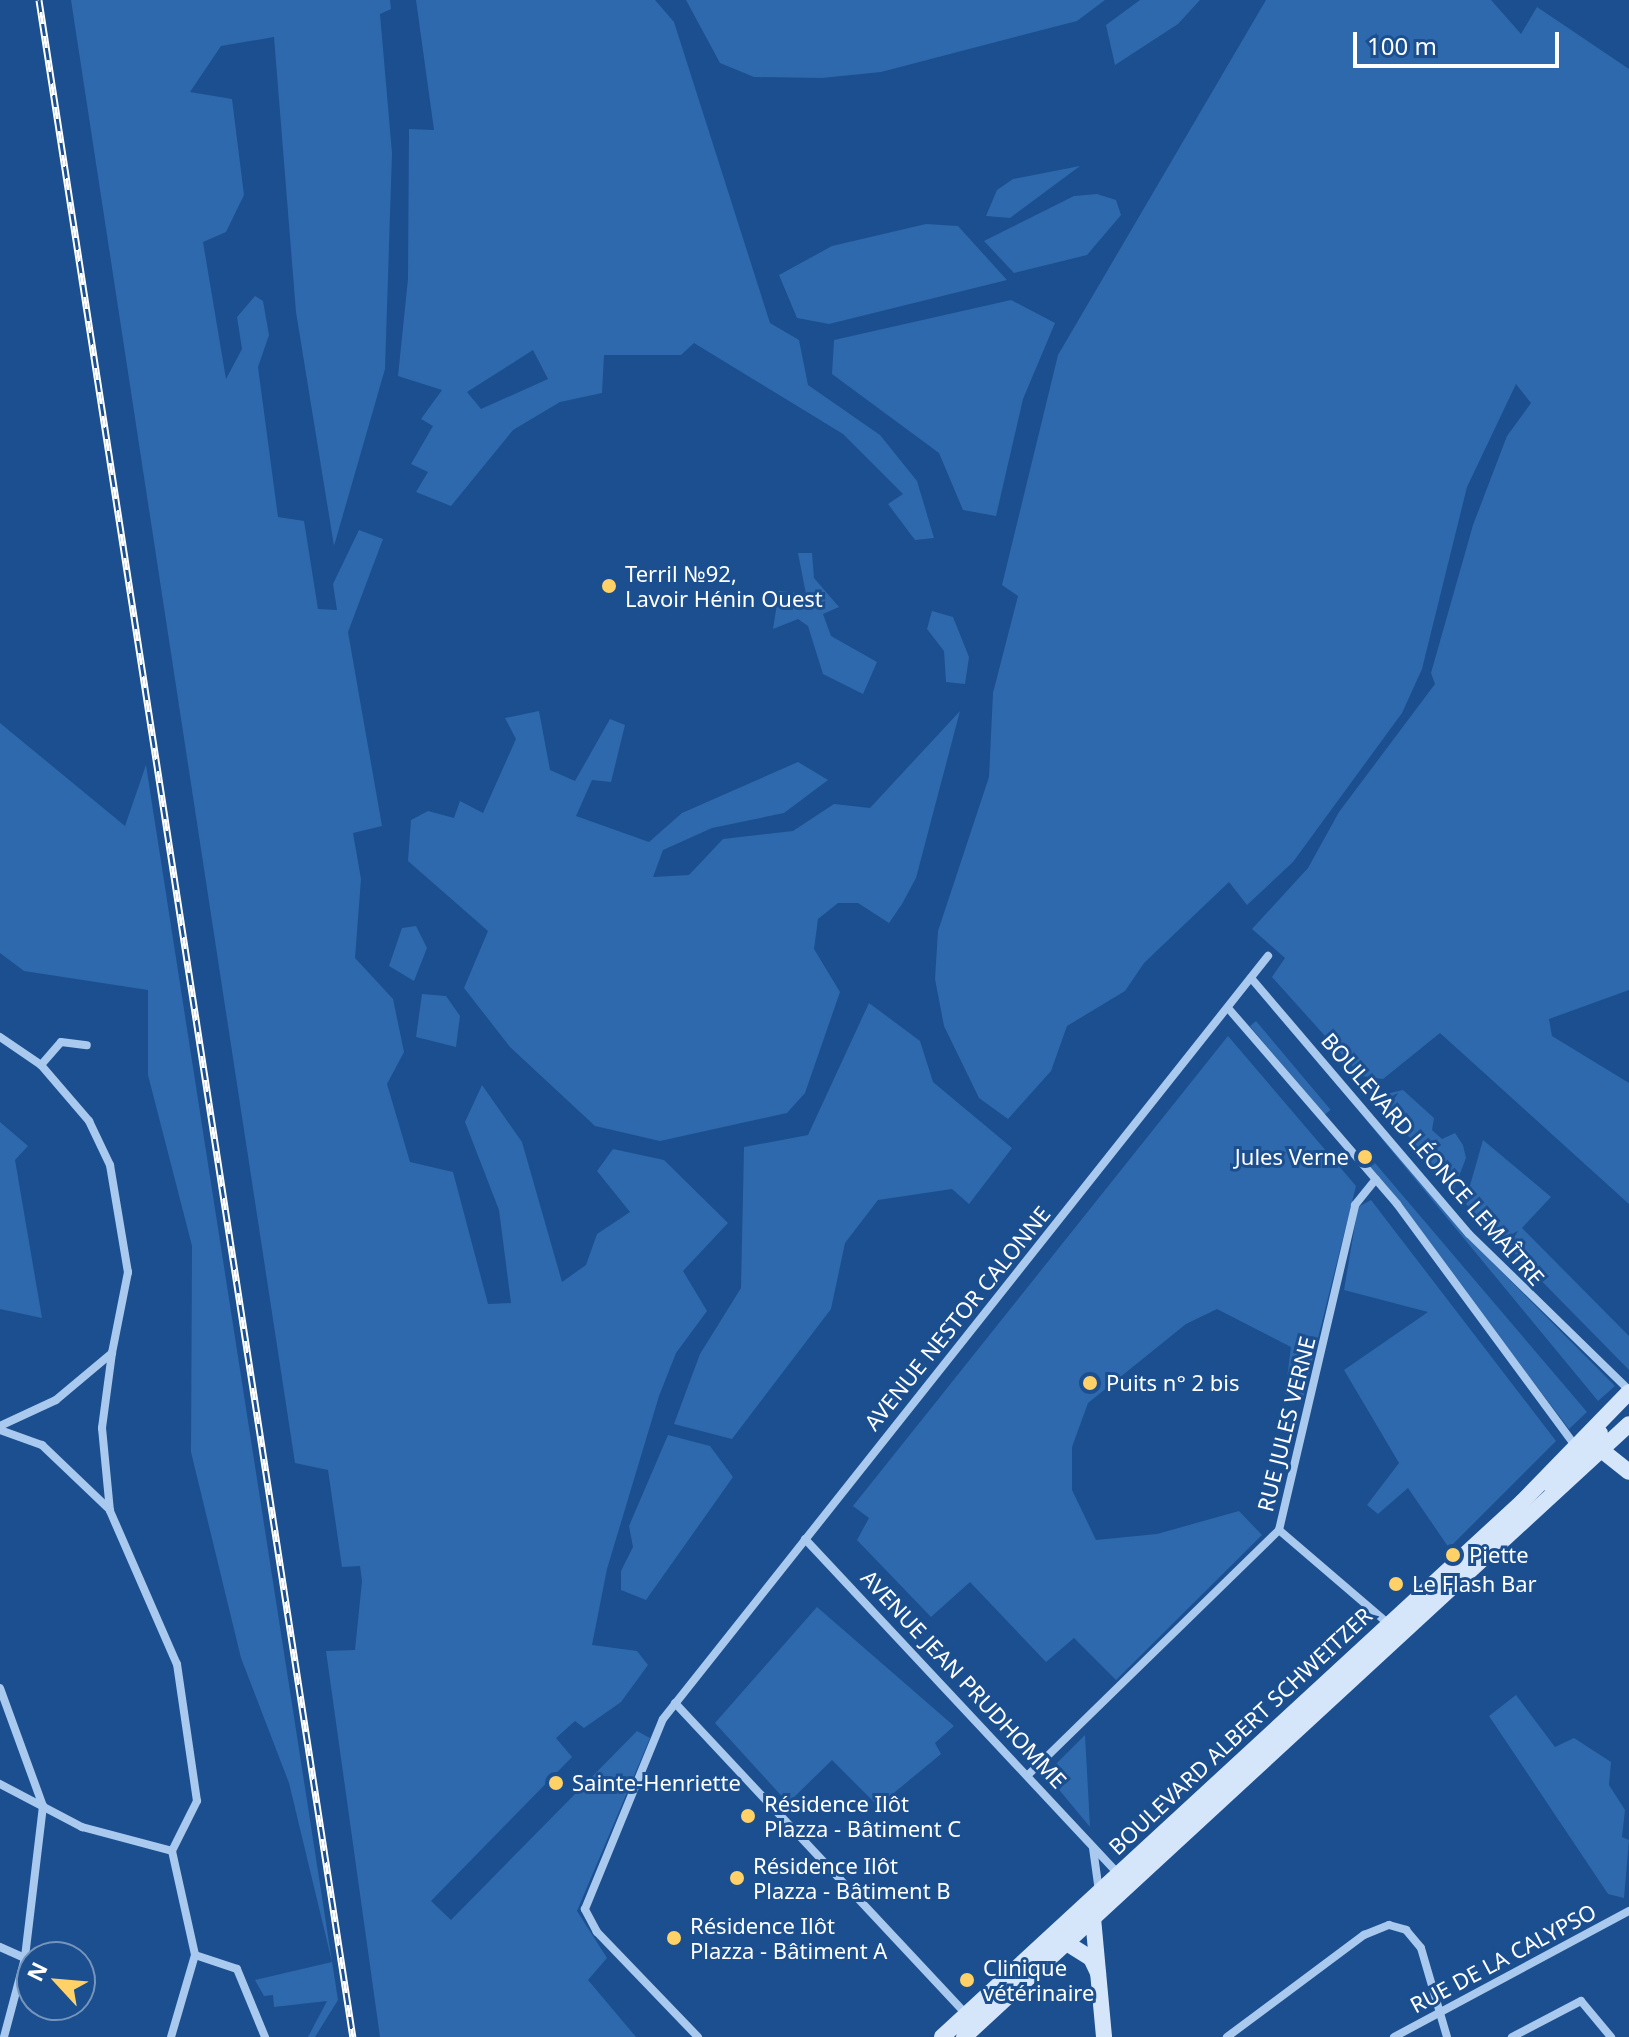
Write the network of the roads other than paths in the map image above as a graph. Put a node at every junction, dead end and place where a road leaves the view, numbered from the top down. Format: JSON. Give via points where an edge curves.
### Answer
{"nodes":[{"id":1,"x":1268,"y":956,"type":"dead end"},
{"id":2,"x":1251,"y":978,"type":"junction"},
{"id":3,"x":1228,"y":1008,"type":"junction"},
{"id":4,"x":0,"y":1037,"type":"edge"},
{"id":5,"x":87,"y":1045,"type":"dead end"},
{"id":6,"x":41,"y":1065,"type":"junction"},
{"id":7,"x":1376,"y":1179,"type":"junction"},
{"id":8,"x":112,"y":1353,"type":"junction"},
{"id":9,"x":1629,"y":1391,"type":"edge"},
{"id":10,"x":1629,"y":1402,"type":"edge"},
{"id":11,"x":1623,"y":1421,"type":"edge"},
{"id":12,"x":0,"y":1428,"type":"edge"},
{"id":13,"x":1589,"y":1446,"type":"junction"},
{"id":14,"x":1629,"y":1472,"type":"edge"},
{"id":15,"x":110,"y":1511,"type":"junction"},
{"id":16,"x":1279,"y":1530,"type":"junction"},
{"id":17,"x":805,"y":1539,"type":"junction"},
{"id":18,"x":1394,"y":1630,"type":"junction"},
{"id":19,"x":0,"y":1688,"type":"edge"},
{"id":20,"x":675,"y":1703,"type":"junction"},
{"id":21,"x":1029,"y":1774,"type":"junction"},
{"id":22,"x":0,"y":1784,"type":"edge"},
{"id":23,"x":43,"y":1806,"type":"junction"},
{"id":24,"x":1093,"y":1847,"type":"junction"},
{"id":25,"x":172,"y":1851,"type":"junction"},
{"id":26,"x":1118,"y":1874,"type":"junction"},
{"id":27,"x":1099,"y":1891,"type":"junction"},
{"id":28,"x":1629,"y":1911,"type":"edge"},
{"id":29,"x":1088,"y":1917,"type":"junction"},
{"id":30,"x":1060,"y":1937,"type":"junction"},
{"id":31,"x":27,"y":1941,"type":"edge"},
{"id":32,"x":195,"y":1955,"type":"junction"},
{"id":33,"x":1098,"y":1974,"type":"junction"},
{"id":34,"x":16,"y":1992,"type":"edge"},
{"id":35,"x":1440,"y":2012,"type":"junction"},
{"id":36,"x":969,"y":2026,"type":"edge"},
{"id":37,"x":4,"y":2037,"type":"edge"},
{"id":38,"x":171,"y":2037,"type":"edge"},
{"id":39,"x":265,"y":2037,"type":"edge"},
{"id":40,"x":698,"y":2037,"type":"edge"},
{"id":41,"x":942,"y":2037,"type":"edge"},
{"id":42,"x":1104,"y":2037,"type":"edge"},
{"id":43,"x":1227,"y":2037,"type":"edge"},
{"id":44,"x":1394,"y":2037,"type":"edge"},
{"id":45,"x":1447,"y":2037,"type":"edge"},
{"id":46,"x":1512,"y":2037,"type":"edge"},
{"id":47,"x":1611,"y":2037,"type":"edge"}],
"edges":[{"from":1,"to":2,"type":"street","name":"AVENUE NESTOR CALONNE"},
{"from":2,"to":3,"type":"street","name":"AVENUE NESTOR CALONNE"},
{"from":2,"to":9,"type":"street","name":"BOULEVARD LÉONCE LEMAÎTRE","via":[[1469,1234]]},
{"from":3,"to":7,"type":"street"},
{"from":3,"to":17,"type":"street","name":"AVENUE NESTOR CALONNE"},
{"from":4,"to":6,"type":"street"},
{"from":5,"to":6,"type":"street","via":[[61,1042]]},
{"from":6,"to":8,"type":"street","via":[[89,1121],[110,1165],[128,1272]]},
{"from":7,"to":13,"type":"street"},
{"from":7,"to":16,"type":"street","name":"RUE JULES VERNE","via":[[1355,1205]]},
{"from":8,"to":12,"type":"street","via":[[56,1400]]},
{"from":8,"to":15,"type":"street","via":[[102,1428]]},
{"from":9,"to":11,"type":"main road","name":"BOULEVARD ALBERT SCHWEITZER"},
{"from":10,"to":11,"type":"main road"},
{"from":11,"to":13,"type":"main road","name":"BOULEVARD ALBERT SCHWEITZER"},
{"from":11,"to":13,"type":"main road","name":"BOULEVARD ALBERT SCHWEITZER"},
{"from":12,"to":15,"type":"street","via":[[42,1445]]},
{"from":13,"to":14,"type":"main road"},
{"from":13,"to":18,"type":"main road","name":"BOULEVARD ALBERT SCHWEITZER","via":[[1522,1502]]},
{"from":13,"to":18,"type":"main road","name":"BOULEVARD ALBERT SCHWEITZER","via":[[1517,1528]]},
{"from":15,"to":25,"type":"street","via":[[177,1664],[197,1801]]},
{"from":16,"to":18,"type":"street"},
{"from":16,"to":21,"type":"street","name":"RUE JULES VERNE"},
{"from":17,"to":20,"type":"street","name":"AVENUE NESTOR CALONNE"},
{"from":17,"to":21,"type":"street","name":"AVENUE JEAN PRUDHOMME"},
{"from":18,"to":26,"type":"main road","name":"BOULEVARD ALBERT SCHWEITZER"},
{"from":18,"to":29,"type":"main road","name":"BOULEVARD ALBERT SCHWEITZER"},
{"from":19,"to":23,"type":"street"},
{"from":20,"to":36,"type":"street"},
{"from":20,"to":40,"type":"street","name":"AVENUE NESTOR CALONNE","via":[[588,1892],[589,1922]]},
{"from":21,"to":24,"type":"street","name":"AVENUE JEAN PRUDHOMME"},
{"from":22,"to":23,"type":"street"},
{"from":23,"to":25,"type":"street","via":[[82,1827]]},
{"from":23,"to":31,"type":"street"},
{"from":24,"to":26,"type":"street","name":"AVENUE JEAN PRUDHOMME"},
{"from":24,"to":27,"type":"street"},
{"from":25,"to":32,"type":"street"},
{"from":26,"to":27,"type":"main road","name":"BOULEVARD ALBERT SCHWEITZER"},
{"from":26,"to":29,"type":"main road","via":[[1119,1886]]},
{"from":27,"to":29,"type":"main road","via":[[1101,1899]]},
{"from":27,"to":30,"type":"main road","name":"BOULEVARD ALBERT SCHWEITZER"},
{"from":28,"to":35,"type":"street","name":"RUE DE LA CALYPSO"},
{"from":29,"to":30,"type":"main road","name":"BOULEVARD ALBERT SCHWEITZER"},
{"from":29,"to":33,"type":"main road"},
{"from":30,"to":33,"type":"main road","via":[[1091,1958]]},
{"from":30,"to":36,"type":"main road","name":"BOULEVARD ALBERT SCHWEITZER"},
{"from":32,"to":38,"type":"street"},
{"from":32,"to":39,"type":"street","via":[[237,1969]]},
{"from":33,"to":42,"type":"main road"},
{"from":34,"to":37,"type":"street"},
{"from":35,"to":43,"type":"street","via":[[1421,1948],[1406,1930],[1389,1925],[1364,1935]]},
{"from":35,"to":44,"type":"street","name":"RUE DE LA CALYPSO"},
{"from":35,"to":45,"type":"street"},
{"from":36,"to":41,"type":"main road","name":"BOULEVARD ALBERT SCHWEITZER"},
{"from":46,"to":47,"type":"street","via":[[1581,2001]]}]}
